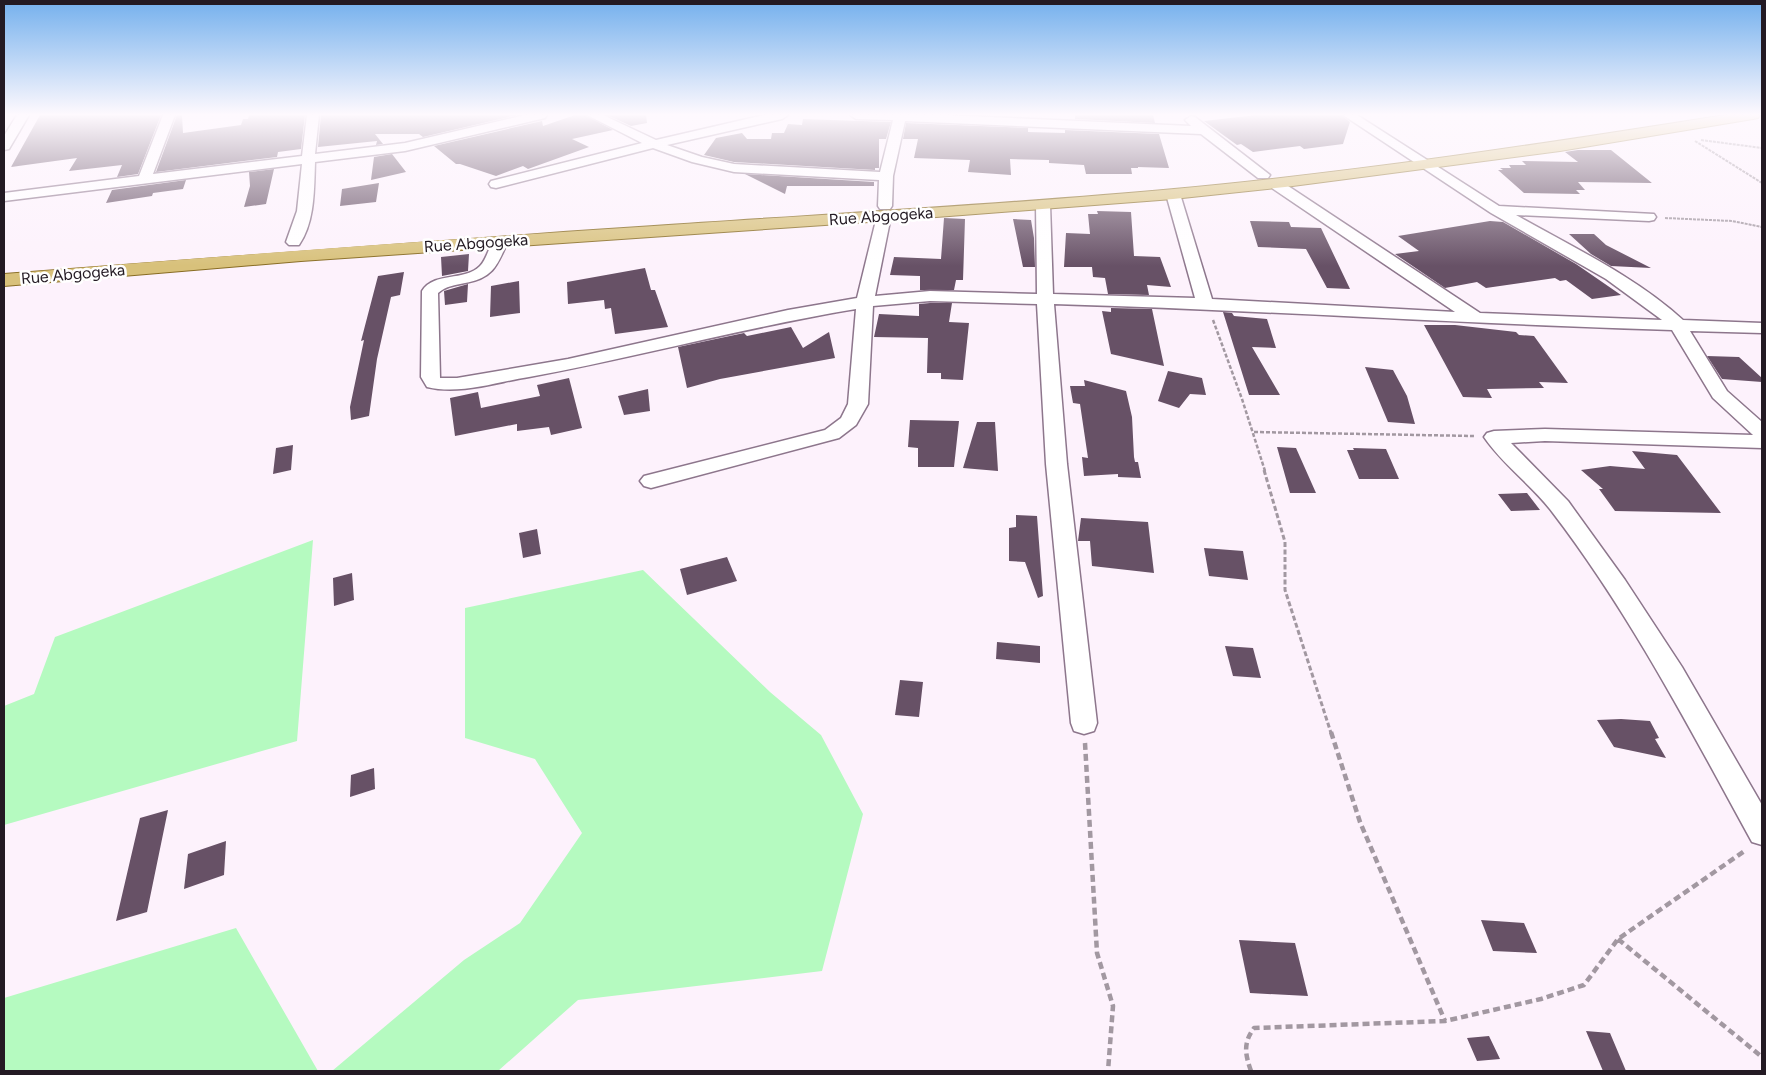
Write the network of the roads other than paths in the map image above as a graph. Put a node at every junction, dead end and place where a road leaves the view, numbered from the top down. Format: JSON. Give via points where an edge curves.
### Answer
{"nodes":[{"id":1,"x":150,"y":165,"type":"edge"},
{"id":2,"x":256,"y":165,"type":"edge"},
{"id":3,"x":309,"y":165,"type":"edge"},
{"id":4,"x":570,"y":165,"type":"edge"},
{"id":5,"x":721,"y":165,"type":"edge"},
{"id":6,"x":889,"y":165,"type":"edge"},
{"id":7,"x":1251,"y":165,"type":"edge"},
{"id":8,"x":1380,"y":165,"type":"edge"},
{"id":9,"x":1429,"y":165,"type":"edge"},
{"id":10,"x":886,"y":176,"type":"junction"},
{"id":11,"x":145,"y":178,"type":"junction"},
{"id":12,"x":1269,"y":179,"type":"junction"},
{"id":13,"x":496,"y":184,"type":"dead end"},
{"id":14,"x":1173,"y":194,"type":"junction"},
{"id":15,"x":4,"y":197,"type":"edge"},
{"id":16,"x":1043,"y":204,"type":"junction"},
{"id":17,"x":1496,"y":210,"type":"junction"},
{"id":18,"x":884,"y":211,"type":"junction"},
{"id":19,"x":1649,"y":217,"type":"road end"},
{"id":20,"x":500,"y":241,"type":"junction"},
{"id":21,"x":294,"y":242,"type":"junction"},
{"id":22,"x":4,"y":267,"type":"edge"},
{"id":23,"x":4,"y":280,"type":"edge"},
{"id":24,"x":1046,"y":300,"type":"junction"},
{"id":25,"x":865,"y":302,"type":"junction"},
{"id":26,"x":1206,"y":304,"type":"junction"},
{"id":27,"x":1474,"y":317,"type":"junction"},
{"id":28,"x":1677,"y":324,"type":"junction"},
{"id":29,"x":1762,"y":328,"type":"edge"},
{"id":30,"x":1762,"y":433,"type":"edge"},
{"id":31,"x":1762,"y":442,"type":"edge"},
{"id":32,"x":652,"y":481,"type":"dead end"},
{"id":33,"x":1084,"y":723,"type":"road end"},
{"id":34,"x":1755,"y":840,"type":"edge"}],
"edges":[{"from":1,"to":11,"type":"street"},
{"from":2,"to":11,"type":"street"},
{"from":3,"to":21,"type":"street","via":[[308,194]]},
{"from":4,"to":13,"type":"street"},
{"from":5,"to":10,"type":"street"},
{"from":6,"to":10,"type":"street"},
{"from":7,"to":12,"type":"street"},
{"from":8,"to":12,"type":"main road","name":"Rue Abgogeka"},
{"from":9,"to":17,"type":"street"},
{"from":10,"to":18,"type":"street"},
{"from":11,"to":15,"type":"street"},
{"from":12,"to":14,"type":"main road","name":"Rue Abgogeka"},
{"from":12,"to":18,"type":"main road","name":"Rue Abgogeka","via":[[1188,183]]},
{"from":12,"to":27,"type":"street"},
{"from":14,"to":16,"type":"main road","name":"Rue Abgogeka"},
{"from":14,"to":26,"type":"street"},
{"from":16,"to":18,"type":"main road","name":"Rue Abgogeka"},
{"from":16,"to":24,"type":"street"},
{"from":17,"to":19,"type":"street"},
{"from":17,"to":28,"type":"street","via":[[1612,276]]},
{"from":18,"to":20,"type":"main road","name":"Rue Abgogeka"},
{"from":18,"to":21,"type":"main road","name":"Rue Abgogeka"},
{"from":18,"to":25,"type":"street","via":[[879,248]]},
{"from":20,"to":23,"type":"main road","name":"Rue Abgogeka"},
{"from":20,"to":25,"type":"street","via":[[485,270],[446,282],[430,292],[430,377],[434,383],[457,384],[559,366],[788,315]]},
{"from":21,"to":22,"type":"main road","name":"Rue Abgogeka"},
{"from":24,"to":25,"type":"street","via":[[930,296]]},
{"from":24,"to":26,"type":"street"},
{"from":24,"to":33,"type":"street","via":[[1059,498]]},
{"from":25,"to":32,"type":"street","via":[[858,404],[849,421],[832,434]]},
{"from":26,"to":27,"type":"street"},
{"from":27,"to":28,"type":"street"},
{"from":28,"to":29,"type":"street"},
{"from":28,"to":30,"type":"street","via":[[1720,394]]},
{"from":31,"to":34,"type":"street","via":[[1545,435],[1494,437],[1560,506],[1673,674]]}]}
